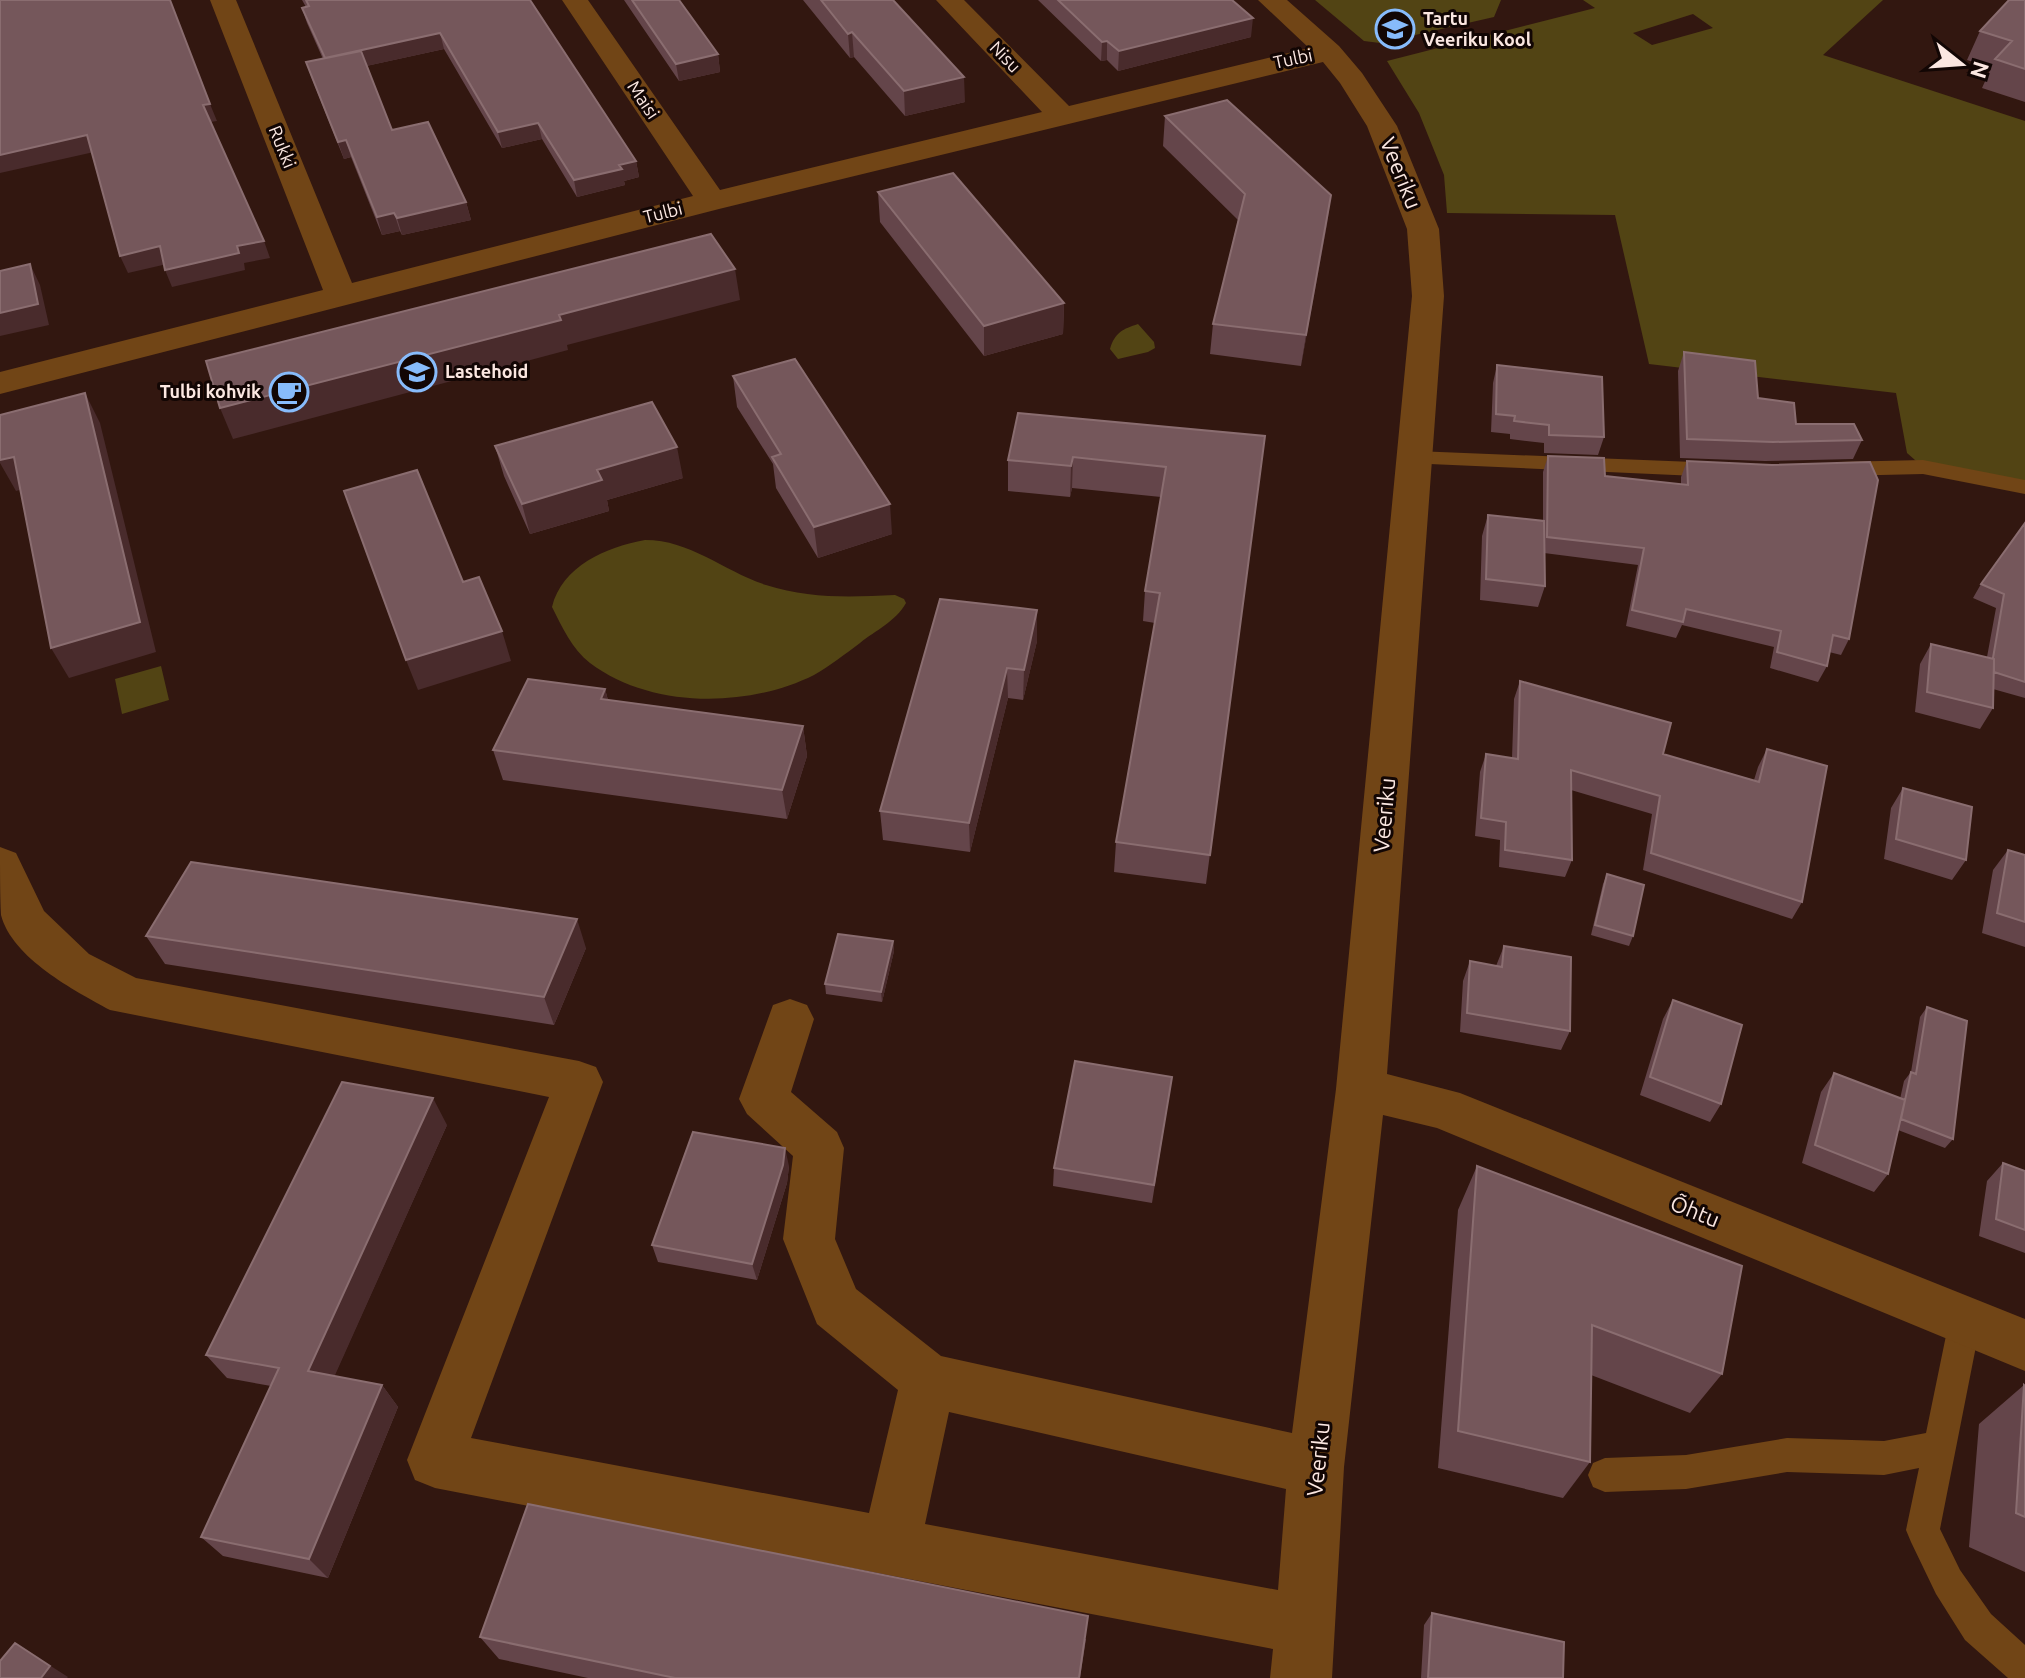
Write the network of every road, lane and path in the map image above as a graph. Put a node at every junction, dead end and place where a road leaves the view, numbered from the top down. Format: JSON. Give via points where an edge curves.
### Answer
{"nodes":[{"id":1,"x":223,"y":0,"type":"edge"},
{"id":2,"x":575,"y":0,"type":"edge"},
{"id":3,"x":949,"y":0,"type":"edge"},
{"id":4,"x":1271,"y":0,"type":"edge"},
{"id":5,"x":1329,"y":52,"type":"junction"},
{"id":6,"x":1060,"y":114,"type":"junction"},
{"id":7,"x":712,"y":201,"type":"junction"},
{"id":8,"x":341,"y":295,"type":"junction"},
{"id":9,"x":0,"y":383,"type":"edge"},
{"id":10,"x":1415,"y":458,"type":"junction"},
{"id":11,"x":1735,"y":470,"type":"edge"},
{"id":12,"x":1813,"y":470,"type":"edge"},
{"id":13,"x":2025,"y":487,"type":"edge"},
{"id":14,"x":0,"y":865,"type":"edge"},
{"id":15,"x":790,"y":1019,"type":"dead end"},
{"id":16,"x":1361,"y":1089,"type":"junction"},
{"id":17,"x":1965,"y":1321,"type":"junction"},
{"id":18,"x":2025,"y":1345,"type":"edge"},
{"id":19,"x":928,"y":1380,"type":"junction"},
{"id":20,"x":1940,"y":1447,"type":"junction"},
{"id":21,"x":1316,"y":1467,"type":"junction"},
{"id":22,"x":1605,"y":1475,"type":"dead end"},
{"id":23,"x":891,"y":1546,"type":"junction"},
{"id":24,"x":1304,"y":1625,"type":"junction"},
{"id":25,"x":2025,"y":1669,"type":"edge"},
{"id":26,"x":1301,"y":1678,"type":"edge"}],
"edges":[{"from":1,"to":8,"type":"street","name":"Rukki"},
{"from":2,"to":7,"type":"street","name":"Maisi"},
{"from":3,"to":6,"type":"street","name":"Nisu"},
{"from":4,"to":5,"type":"street","name":"Veeriku"},
{"from":5,"to":6,"type":"street","name":"Tulbi"},
{"from":5,"to":10,"type":"street","name":"Veeriku","via":[[1382,126],[1423,229],[1428,296]]},
{"from":6,"to":7,"type":"street","name":"Tulbi"},
{"from":7,"to":8,"type":"street","name":"Tulbi"},
{"from":8,"to":9,"type":"street","name":"Tulbi"},
{"from":10,"to":11,"type":"lane"},
{"from":10,"to":16,"type":"street","name":"Veeriku"},
{"from":12,"to":13,"type":"lane","via":[[1923,467]]},
{"from":14,"to":23,"type":"street","via":[[27,923],[73,968],[127,996],[579,1082],[435,1460]]},
{"from":15,"to":19,"type":"street","via":[[764,1099],[819,1148],[809,1239],[836,1306]]},
{"from":16,"to":17,"type":"street","name":"Õhtu","via":[[1442,1108]]},
{"from":16,"to":21,"type":"street","name":"Veeriku"},
{"from":17,"to":18,"type":"street","name":"Õhtu"},
{"from":17,"to":20,"type":"lane"},
{"from":19,"to":21,"type":"street"},
{"from":19,"to":23,"type":"street"},
{"from":20,"to":22,"type":"lane","via":[[1884,1458],[1787,1455],[1686,1472]]},
{"from":20,"to":25,"type":"lane","via":[[1923,1530],[1978,1627]]},
{"from":21,"to":24,"type":"street","name":"Veeriku"},
{"from":23,"to":24,"type":"street"},
{"from":24,"to":26,"type":"street","name":"Veeriku"}]}
